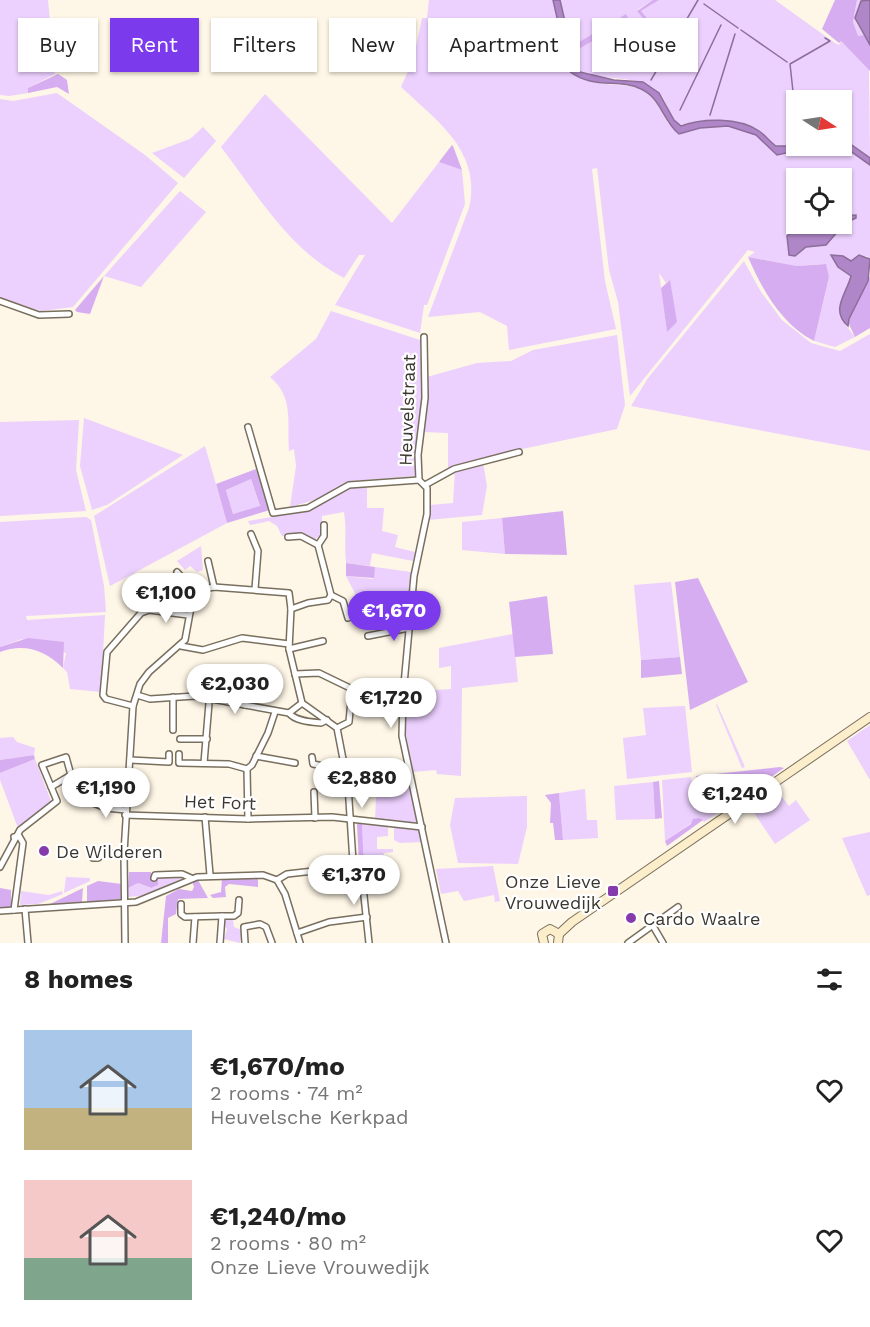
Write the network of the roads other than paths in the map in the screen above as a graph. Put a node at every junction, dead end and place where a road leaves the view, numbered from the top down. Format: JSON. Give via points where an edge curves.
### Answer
{"nodes":[{"id":1,"x":0,"y":301,"type":"edge"},
{"id":2,"x":69,"y":314,"type":"dead end"},
{"id":3,"x":424,"y":337,"type":"dead end"},
{"id":4,"x":248,"y":427,"type":"dead end"},
{"id":5,"x":519,"y":452,"type":"dead end"},
{"id":6,"x":419,"y":480,"type":"junction"},
{"id":7,"x":425,"y":485,"type":"junction"},
{"id":8,"x":324,"y":525,"type":"dead end"},
{"id":9,"x":250,"y":534,"type":"dead end"},
{"id":10,"x":288,"y":537,"type":"dead end"},
{"id":11,"x":318,"y":545,"type":"junction"},
{"id":12,"x":208,"y":561,"type":"dead end"},
{"id":13,"x":177,"y":572,"type":"dead end"},
{"id":14,"x":214,"y":587,"type":"junction"},
{"id":15,"x":255,"y":589,"type":"junction"},
{"id":16,"x":194,"y":591,"type":"junction"},
{"id":17,"x":332,"y":595,"type":"junction"},
{"id":18,"x":291,"y":609,"type":"junction"},
{"id":19,"x":189,"y":615,"type":"junction"},
{"id":20,"x":348,"y":618,"type":"dead end"},
{"id":21,"x":409,"y":628,"type":"junction"},
{"id":22,"x":368,"y":636,"type":"dead end"},
{"id":23,"x":323,"y":641,"type":"dead end"},
{"id":24,"x":181,"y":646,"type":"junction"},
{"id":25,"x":289,"y":646,"type":"junction"},
{"id":26,"x":296,"y":674,"type":"junction"},
{"id":27,"x":136,"y":695,"type":"junction"},
{"id":28,"x":173,"y":697,"type":"junction"},
{"id":29,"x":229,"y":702,"type":"junction"},
{"id":30,"x":209,"y":703,"type":"dead end"},
{"id":31,"x":302,"y":703,"type":"junction"},
{"id":32,"x":245,"y":705,"type":"junction"},
{"id":33,"x":133,"y":706,"type":"junction"},
{"id":34,"x":275,"y":712,"type":"junction"},
{"id":35,"x":289,"y":713,"type":"junction"},
{"id":36,"x":870,"y":717,"type":"edge"},
{"id":37,"x":327,"y":720,"type":"junction"},
{"id":38,"x":337,"y":728,"type":"junction"},
{"id":39,"x":173,"y":730,"type":"dead end"},
{"id":40,"x":207,"y":739,"type":"junction"},
{"id":41,"x":180,"y":740,"type":"dead end"},
{"id":42,"x":169,"y":754,"type":"dead end"},
{"id":43,"x":179,"y":754,"type":"dead end"},
{"id":44,"x":256,"y":756,"type":"junction"},
{"id":45,"x":312,"y":757,"type":"dead end"},
{"id":46,"x":130,"y":760,"type":"junction"},
{"id":47,"x":204,"y":763,"type":"junction"},
{"id":48,"x":295,"y":763,"type":"dead end"},
{"id":49,"x":247,"y":769,"type":"junction"},
{"id":50,"x":345,"y":770,"type":"junction"},
{"id":51,"x":51,"y":787,"type":"junction"},
{"id":52,"x":314,"y":792,"type":"dead end"},
{"id":53,"x":93,"y":803,"type":"dead end"},
{"id":54,"x":126,"y":812,"type":"junction"},
{"id":55,"x":205,"y":816,"type":"junction"},
{"id":56,"x":315,"y":818,"type":"junction"},
{"id":57,"x":248,"y":819,"type":"junction"},
{"id":58,"x":351,"y":820,"type":"junction"},
{"id":59,"x":422,"y":827,"type":"junction"},
{"id":60,"x":14,"y":837,"type":"junction"},
{"id":61,"x":124,"y":853,"type":"junction"},
{"id":62,"x":93,"y":858,"type":"dead end"},
{"id":63,"x":353,"y":862,"type":"junction"},
{"id":64,"x":0,"y":867,"type":"edge"},
{"id":65,"x":210,"y":875,"type":"junction"},
{"id":66,"x":154,"y":878,"type":"dead end"},
{"id":67,"x":191,"y":878,"type":"junction"},
{"id":68,"x":277,"y":880,"type":"junction"},
{"id":69,"x":239,"y":900,"type":"dead end"},
{"id":70,"x":124,"y":902,"type":"junction"},
{"id":71,"x":182,"y":904,"type":"dead end"},
{"id":72,"x":678,"y":907,"type":"dead end"},
{"id":73,"x":25,"y":909,"type":"junction"},
{"id":74,"x":14,"y":910,"type":"junction"},
{"id":75,"x":0,"y":911,"type":"edge"},
{"id":76,"x":195,"y":916,"type":"junction"},
{"id":77,"x":222,"y":916,"type":"junction"},
{"id":78,"x":367,"y":917,"type":"junction"},
{"id":79,"x":653,"y":926,"type":"junction"},
{"id":80,"x":297,"y":933,"type":"junction"},
{"id":81,"x":558,"y":938,"type":"edge"},
{"id":82,"x":542,"y":942,"type":"edge"},
{"id":83,"x":28,"y":943,"type":"edge"},
{"id":84,"x":125,"y":943,"type":"edge"},
{"id":85,"x":193,"y":943,"type":"edge"},
{"id":86,"x":220,"y":943,"type":"edge"},
{"id":87,"x":245,"y":943,"type":"edge"},
{"id":88,"x":272,"y":943,"type":"edge"},
{"id":89,"x":300,"y":943,"type":"edge"},
{"id":90,"x":369,"y":943,"type":"edge"},
{"id":91,"x":446,"y":943,"type":"edge"},
{"id":92,"x":628,"y":943,"type":"edge"},
{"id":93,"x":663,"y":943,"type":"edge"}],
"edges":[{"from":1,"to":2,"type":"street","via":[[39,315]]},
{"from":3,"to":6,"type":"street","name":"Heuvelstraat","via":[[425,398]]},
{"from":4,"to":6,"type":"street","via":[[273,513],[308,508],[349,485]]},
{"from":5,"to":7,"type":"street","via":[[454,469]]},
{"from":6,"to":7,"type":"street","name":"Heuvelstraat"},
{"from":7,"to":21,"type":"street","name":"Heuvelstraat","via":[[428,514],[414,576]]},
{"from":8,"to":11,"type":"street","via":[[324,536]]},
{"from":9,"to":15,"type":"street","via":[[258,551]]},
{"from":10,"to":11,"type":"street","via":[[302,536]]},
{"from":11,"to":17,"type":"street"},
{"from":12,"to":14,"type":"street"},
{"from":13,"to":16,"type":"street"},
{"from":14,"to":15,"type":"street"},
{"from":14,"to":16,"type":"street"},
{"from":15,"to":18,"type":"street","via":[[289,592]]},
{"from":16,"to":19,"type":"street"},
{"from":17,"to":18,"type":"street","via":[[328,600]]},
{"from":17,"to":20,"type":"street","via":[[343,601]]},
{"from":18,"to":25,"type":"street"},
{"from":19,"to":24,"type":"street"},
{"from":19,"to":33,"type":"street","via":[[149,610],[141,613],[107,652],[103,695]]},
{"from":21,"to":22,"type":"street"},
{"from":21,"to":59,"type":"street","name":"Heuvelstraat","via":[[402,736]]},
{"from":23,"to":25,"type":"street"},
{"from":24,"to":25,"type":"street","via":[[202,650],[242,638]]},
{"from":24,"to":27,"type":"street","via":[[149,672]]},
{"from":25,"to":26,"type":"street"},
{"from":26,"to":31,"type":"street"},
{"from":26,"to":38,"type":"street","via":[[319,673],[352,689],[350,722]]},
{"from":27,"to":28,"type":"street","via":[[150,699]]},
{"from":27,"to":33,"type":"street"},
{"from":28,"to":29,"type":"street"},
{"from":28,"to":39,"type":"street"},
{"from":29,"to":32,"type":"street"},
{"from":29,"to":32,"type":"street","via":[[236,681],[249,686]]},
{"from":30,"to":40,"type":"street"},
{"from":31,"to":35,"type":"street"},
{"from":31,"to":37,"type":"street"},
{"from":32,"to":34,"type":"street"},
{"from":33,"to":46,"type":"street"},
{"from":34,"to":35,"type":"street"},
{"from":34,"to":44,"type":"street"},
{"from":35,"to":37,"type":"street","via":[[292,718],[312,722]]},
{"from":36,"to":81,"type":"main road","via":[[572,922]]},
{"from":37,"to":38,"type":"street"},
{"from":38,"to":50,"type":"street"},
{"from":40,"to":41,"type":"street"},
{"from":40,"to":47,"type":"street"},
{"from":42,"to":46,"type":"street","via":[[169,762]]},
{"from":43,"to":47,"type":"street","via":[[179,763]]},
{"from":44,"to":48,"type":"street"},
{"from":44,"to":49,"type":"street"},
{"from":45,"to":50,"type":"street","via":[[312,764]]},
{"from":46,"to":54,"type":"street"},
{"from":47,"to":49,"type":"street"},
{"from":49,"to":57,"type":"street"},
{"from":50,"to":58,"type":"street"},
{"from":51,"to":51,"type":"street","via":[[71,775],[66,757],[42,765]]},
{"from":51,"to":60,"type":"street","via":[[57,801]]},
{"from":52,"to":56,"type":"street"},
{"from":53,"to":54,"type":"street","name":"Het Fort"},
{"from":54,"to":55,"type":"street","name":"Het Fort"},
{"from":54,"to":61,"type":"street"},
{"from":55,"to":57,"type":"street","name":"Het Fort"},
{"from":55,"to":65,"type":"street"},
{"from":56,"to":57,"type":"street","name":"Het Fort"},
{"from":56,"to":58,"type":"street","name":"Het Fort"},
{"from":58,"to":59,"type":"street","name":"Het Fort"},
{"from":58,"to":63,"type":"street"},
{"from":59,"to":91,"type":"street","name":"Heuvelstraat"},
{"from":60,"to":64,"type":"street"},
{"from":60,"to":74,"type":"street","via":[[19,836],[23,843]]},
{"from":61,"to":62,"type":"street","via":[[105,853]]},
{"from":61,"to":70,"type":"street"},
{"from":63,"to":68,"type":"street","via":[[349,867],[287,874]]},
{"from":63,"to":78,"type":"street","via":[[361,868]]},
{"from":65,"to":67,"type":"street"},
{"from":65,"to":68,"type":"street","via":[[263,875]]},
{"from":66,"to":67,"type":"street","via":[[182,874]]},
{"from":67,"to":70,"type":"street","via":[[153,896]]},
{"from":68,"to":80,"type":"street"},
{"from":69,"to":77,"type":"street","via":[[234,916]]},
{"from":70,"to":73,"type":"street"},
{"from":70,"to":84,"type":"street"},
{"from":71,"to":76,"type":"street","via":[[181,914]]},
{"from":72,"to":79,"type":"street"},
{"from":73,"to":74,"type":"street"},
{"from":73,"to":83,"type":"street"},
{"from":74,"to":75,"type":"street"},
{"from":76,"to":77,"type":"street"},
{"from":76,"to":85,"type":"street"},
{"from":77,"to":86,"type":"street"},
{"from":78,"to":80,"type":"street","via":[[329,922]]},
{"from":78,"to":90,"type":"street"},
{"from":79,"to":92,"type":"street"},
{"from":79,"to":93,"type":"street"},
{"from":80,"to":89,"type":"street"},
{"from":81,"to":82,"type":"main road","via":[[547,930],[542,934]]},
{"from":87,"to":88,"type":"street","via":[[244,927],[264,924]]}]}
